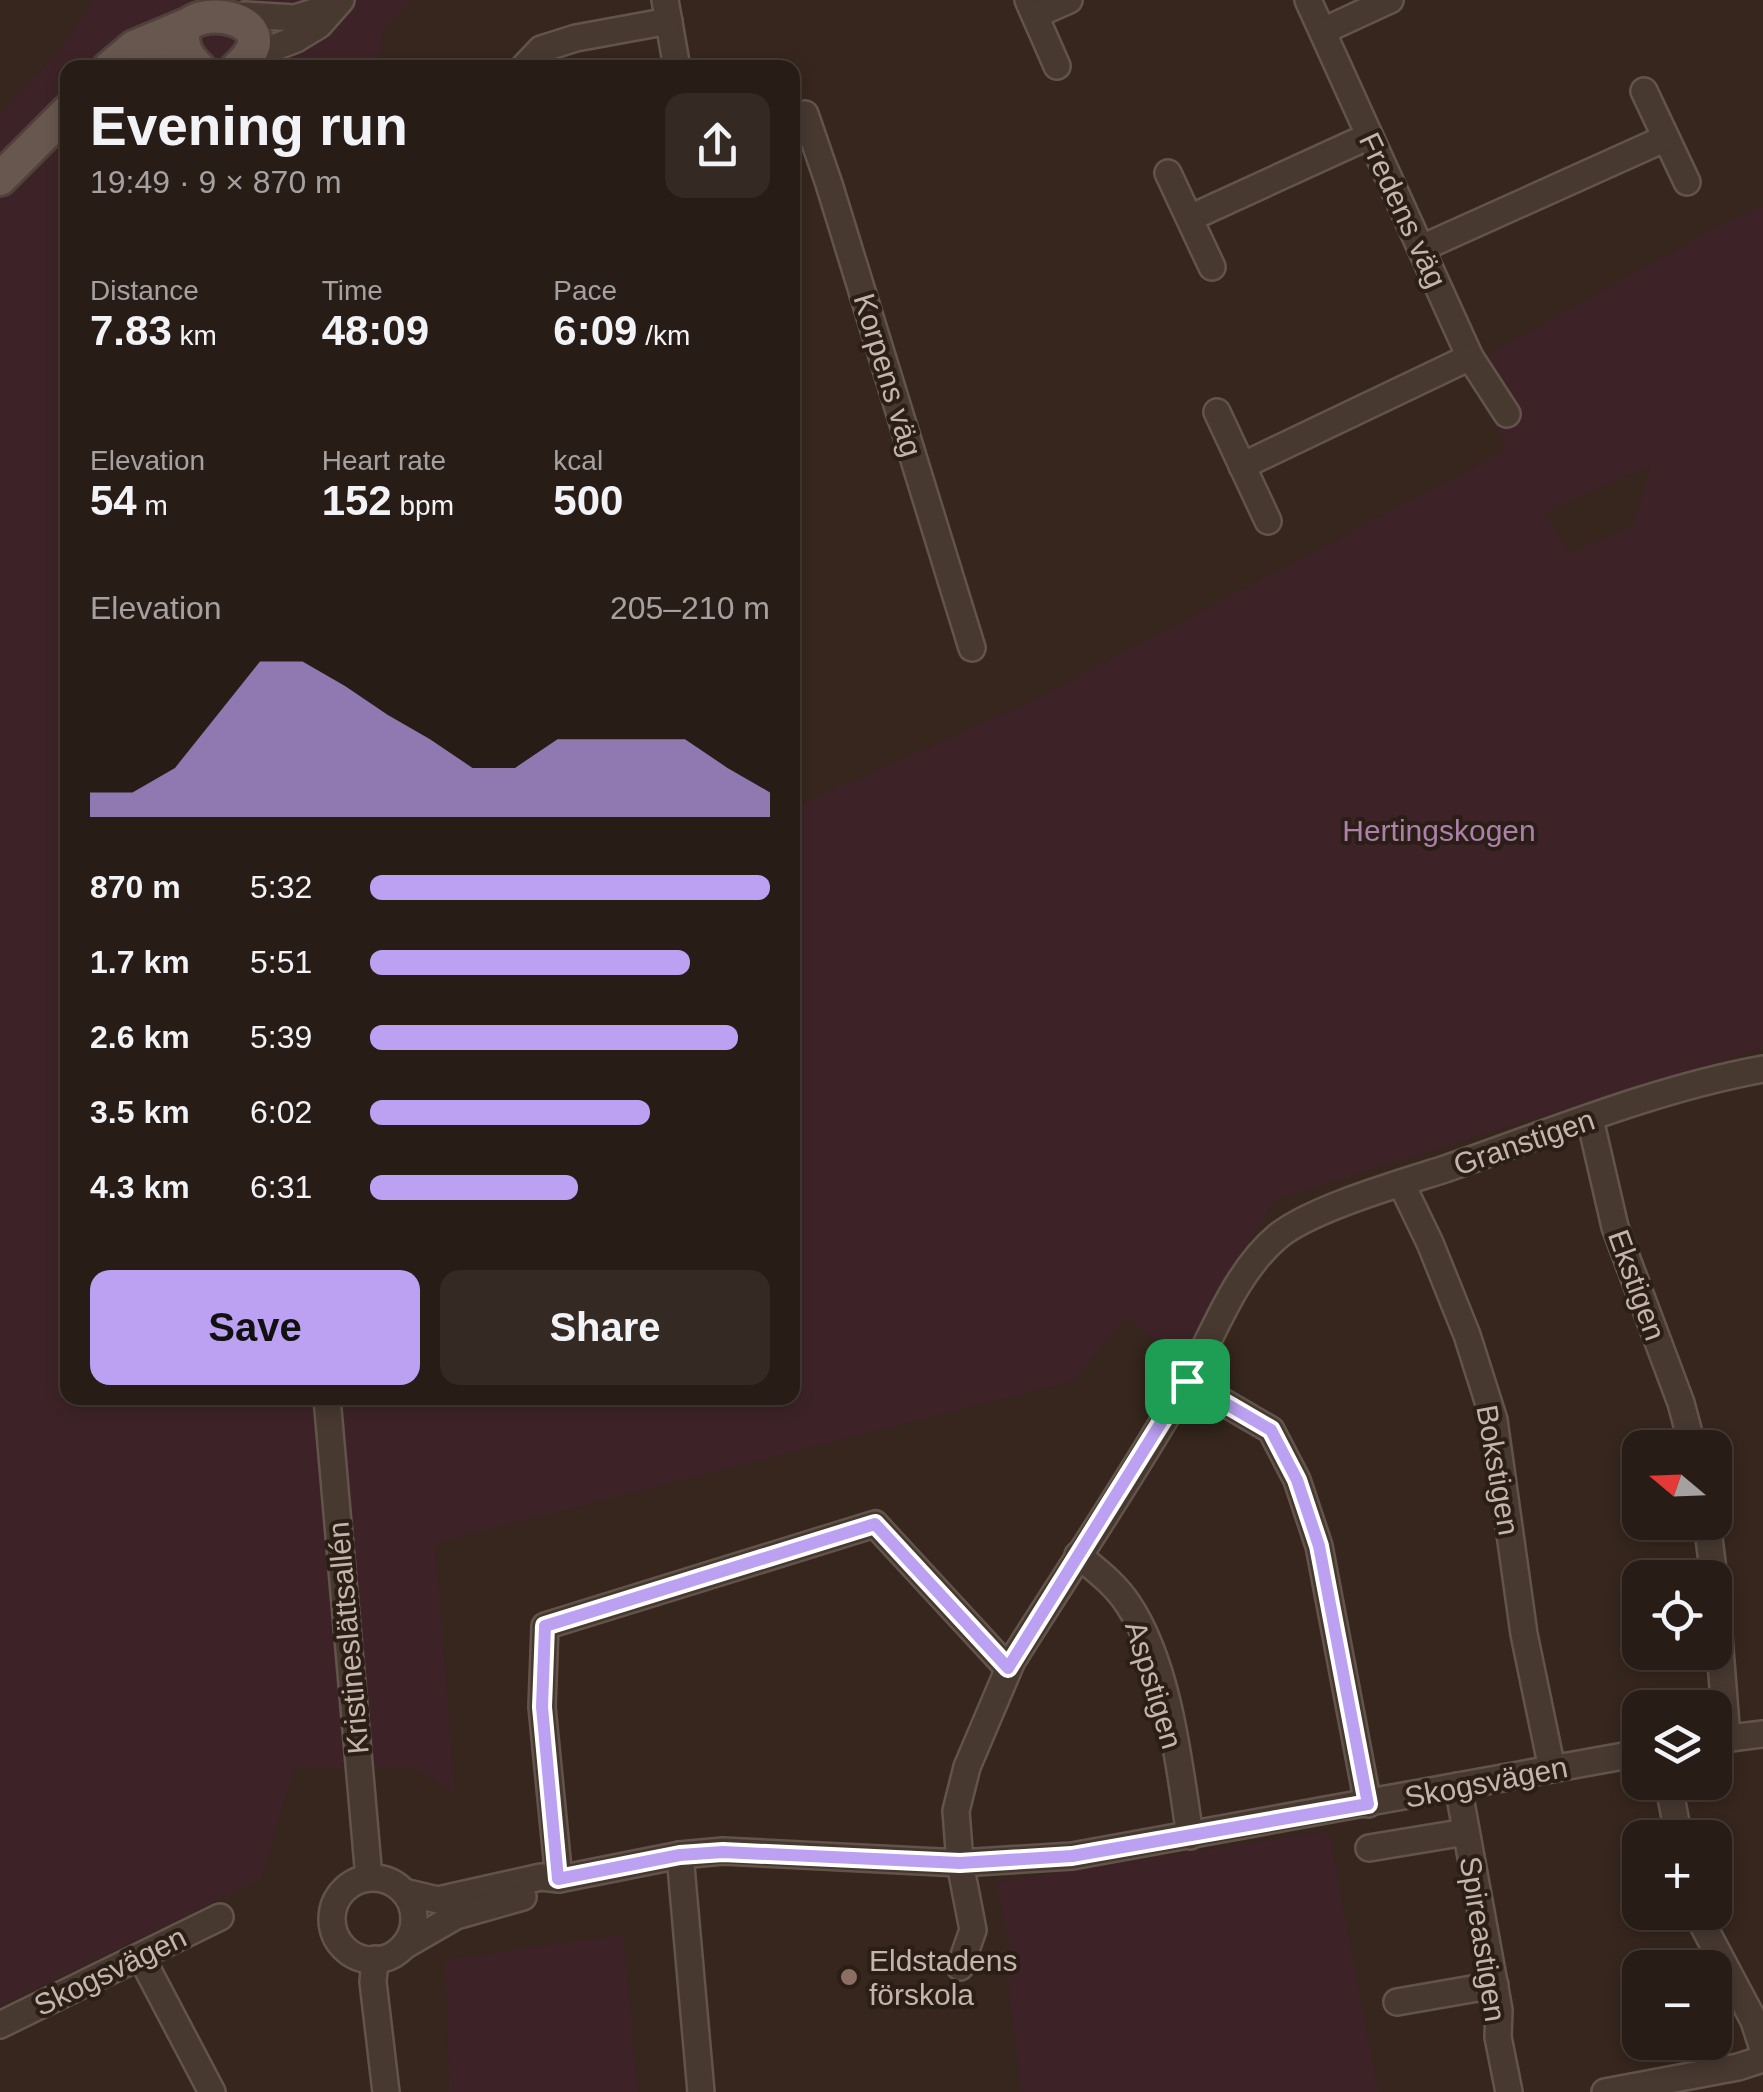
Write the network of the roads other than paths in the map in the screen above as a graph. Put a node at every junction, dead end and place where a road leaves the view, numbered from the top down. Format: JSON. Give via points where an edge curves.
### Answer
{"nodes":[{"id":1,"x":1069,"y":0,"type":"edge"},
{"id":2,"x":1308,"y":0,"type":"edge"},
{"id":3,"x":1390,"y":0,"type":"edge"},
{"id":4,"x":337,"y":3,"type":"edge"},
{"id":5,"x":239,"y":7,"type":"edge"},
{"id":6,"x":1032,"y":8,"type":"edge"},
{"id":7,"x":667,"y":10,"type":"edge"},
{"id":8,"x":191,"y":13,"type":"edge"},
{"id":9,"x":1323,"y":31,"type":"junction"},
{"id":10,"x":119,"y":60,"type":"edge"},
{"id":11,"x":192,"y":60,"type":"edge"},
{"id":12,"x":244,"y":60,"type":"edge"},
{"id":13,"x":250,"y":60,"type":"edge"},
{"id":14,"x":531,"y":60,"type":"edge"},
{"id":15,"x":676,"y":60,"type":"edge"},
{"id":16,"x":1057,"y":66,"type":"dead end"},
{"id":17,"x":1644,"y":91,"type":"dead end"},
{"id":18,"x":800,"y":115,"type":"edge"},
{"id":19,"x":60,"y":120,"type":"edge"},
{"id":20,"x":1369,"y":136,"type":"junction"},
{"id":21,"x":1666,"y":138,"type":"junction"},
{"id":22,"x":1168,"y":172,"type":"dead end"},
{"id":23,"x":0,"y":178,"type":"edge"},
{"id":24,"x":1687,"y":182,"type":"dead end"},
{"id":25,"x":1190,"y":218,"type":"junction"},
{"id":26,"x":1422,"y":248,"type":"junction"},
{"id":27,"x":1212,"y":267,"type":"dead end"},
{"id":28,"x":1470,"y":357,"type":"junction"},
{"id":29,"x":1217,"y":412,"type":"dead end"},
{"id":30,"x":1508,"y":414,"type":"dead end"},
{"id":31,"x":1242,"y":466,"type":"junction"},
{"id":32,"x":1268,"y":521,"type":"dead end"},
{"id":33,"x":972,"y":648,"type":"dead end"},
{"id":34,"x":1763,"y":1070,"type":"edge"},
{"id":35,"x":1590,"y":1120,"type":"junction"},
{"id":36,"x":1400,"y":1184,"type":"junction"},
{"id":37,"x":1187,"y":1381,"type":"junction"},
{"id":38,"x":327,"y":1405,"type":"edge"},
{"id":39,"x":1688,"y":1430,"type":"edge"},
{"id":40,"x":1078,"y":1555,"type":"junction"},
{"id":41,"x":1008,"y":1668,"type":"junction"},
{"id":42,"x":1763,"y":1734,"type":"edge"},
{"id":43,"x":1732,"y":1738,"type":"edge"},
{"id":44,"x":1622,"y":1756,"type":"edge"},
{"id":45,"x":1552,"y":1769,"type":"junction"},
{"id":46,"x":1458,"y":1786,"type":"junction"},
{"id":47,"x":1368,"y":1804,"type":"junction"},
{"id":48,"x":1466,"y":1832,"type":"junction"},
{"id":49,"x":1190,"y":1836,"type":"junction"},
{"id":50,"x":1369,"y":1848,"type":"dead end"},
{"id":51,"x":680,"y":1855,"type":"junction"},
{"id":52,"x":960,"y":1863,"type":"junction"},
{"id":53,"x":369,"y":1878,"type":"junction"},
{"id":54,"x":558,"y":1879,"type":"junction"},
{"id":55,"x":404,"y":1892,"type":"junction"},
{"id":56,"x":220,"y":1916,"type":"dead end"},
{"id":57,"x":1706,"y":1930,"type":"edge"},
{"id":58,"x":403,"y":1946,"type":"junction"},
{"id":59,"x":141,"y":1957,"type":"junction"},
{"id":60,"x":375,"y":1960,"type":"junction"},
{"id":61,"x":960,"y":1966,"type":"dead end"},
{"id":62,"x":1495,"y":1985,"type":"junction"},
{"id":63,"x":1397,"y":2002,"type":"dead end"},
{"id":64,"x":0,"y":2025,"type":"edge"},
{"id":65,"x":1763,"y":2050,"type":"edge"},
{"id":66,"x":1763,"y":2059,"type":"edge"},
{"id":67,"x":212,"y":2092,"type":"edge"},
{"id":68,"x":386,"y":2092,"type":"edge"},
{"id":69,"x":701,"y":2092,"type":"edge"},
{"id":70,"x":1510,"y":2092,"type":"edge"},
{"id":71,"x":1605,"y":2092,"type":"edge"}],
"edges":[{"from":1,"to":6,"type":"street"},
{"from":2,"to":9,"type":"street","name":"Fredens väg"},
{"from":3,"to":9,"type":"street"},
{"from":4,"to":5,"type":"street","via":[[294,18]]},
{"from":4,"to":13,"type":"street","via":[[319,25]]},
{"from":5,"to":8,"type":"main road","via":[[214,2]]},
{"from":5,"to":12,"type":"main road","via":[[253,36]]},
{"from":6,"to":16,"type":"street"},
{"from":7,"to":14,"type":"street","via":[[541,49]]},
{"from":7,"to":15,"type":"street"},
{"from":8,"to":10,"type":"main road"},
{"from":8,"to":11,"type":"main road","via":[[182,40]]},
{"from":9,"to":20,"type":"street","name":"Fredens väg"},
{"from":17,"to":21,"type":"street"},
{"from":18,"to":33,"type":"street","name":"Korpens väg","via":[[805,114],[829,184]]},
{"from":19,"to":23,"type":"main road"},
{"from":20,"to":25,"type":"street"},
{"from":20,"to":26,"type":"street","name":"Fredens väg"},
{"from":21,"to":24,"type":"street"},
{"from":21,"to":26,"type":"street"},
{"from":22,"to":25,"type":"street"},
{"from":25,"to":27,"type":"street"},
{"from":26,"to":28,"type":"street","name":"Fredens väg"},
{"from":28,"to":30,"type":"street","name":"Fredens väg"},
{"from":28,"to":31,"type":"street"},
{"from":29,"to":31,"type":"street"},
{"from":31,"to":32,"type":"street"},
{"from":34,"to":35,"type":"street","name":"Granstigen"},
{"from":35,"to":36,"type":"street","name":"Granstigen"},
{"from":35,"to":39,"type":"street","name":"Ekstigen","via":[[1616,1227]]},
{"from":36,"to":37,"type":"street","name":"Granstigen","via":[[1290,1228],[1258,1257]]},
{"from":36,"to":45,"type":"street","name":"Bokstigen","via":[[1467,1335],[1494,1420],[1524,1634]]},
{"from":37,"to":40,"type":"street"},
{"from":37,"to":47,"type":"street","via":[[1271,1430],[1297,1480],[1319,1546]]},
{"from":38,"to":53,"type":"street","name":"Kristineslättsallén"},
{"from":40,"to":41,"type":"street"},
{"from":40,"to":49,"type":"street","name":"Aspstigen","via":[[1113,1584],[1141,1625],[1169,1717]]},
{"from":41,"to":52,"type":"street","via":[[967,1766],[956,1811]]},
{"from":41,"to":54,"type":"street","via":[[875,1524],[545,1626],[542,1707]]},
{"from":42,"to":43,"type":"street"},
{"from":44,"to":45,"type":"street","name":"Skogsvägen"},
{"from":45,"to":46,"type":"street","name":"Skogsvägen"},
{"from":46,"to":47,"type":"street","name":"Skogsvägen"},
{"from":46,"to":48,"type":"street","name":"Spireastigen"},
{"from":47,"to":49,"type":"street","name":"Skogsvägen"},
{"from":48,"to":50,"type":"street"},
{"from":48,"to":62,"type":"street","name":"Spireastigen"},
{"from":49,"to":52,"type":"street","name":"Skogsvägen","via":[[1072,1856]]},
{"from":51,"to":52,"type":"street","name":"Skogsvägen"},
{"from":51,"to":54,"type":"street","name":"Skogsvägen"},
{"from":51,"to":69,"type":"street"},
{"from":52,"to":61,"type":"street","via":[[973,1930]]},
{"from":53,"to":55,"type":"street"},
{"from":53,"to":60,"type":"street","via":[[342,1892],[332,1922],[346,1949]]},
{"from":54,"to":55,"type":"street","name":"Skogsvägen","via":[[438,1900]]},
{"from":54,"to":58,"type":"street","name":"Skogsvägen","via":[[538,1892],[456,1916]]},
{"from":55,"to":58,"type":"street","via":[[414,1920]]},
{"from":56,"to":59,"type":"street","name":"Skogsvägen"},
{"from":57,"to":65,"type":"street"},
{"from":58,"to":60,"type":"street"},
{"from":59,"to":64,"type":"street","name":"Skogsvägen"},
{"from":59,"to":67,"type":"street"},
{"from":60,"to":68,"type":"street"},
{"from":62,"to":63,"type":"street"},
{"from":62,"to":70,"type":"street","name":"Spireastigen"},
{"from":66,"to":71,"type":"street"}]}
